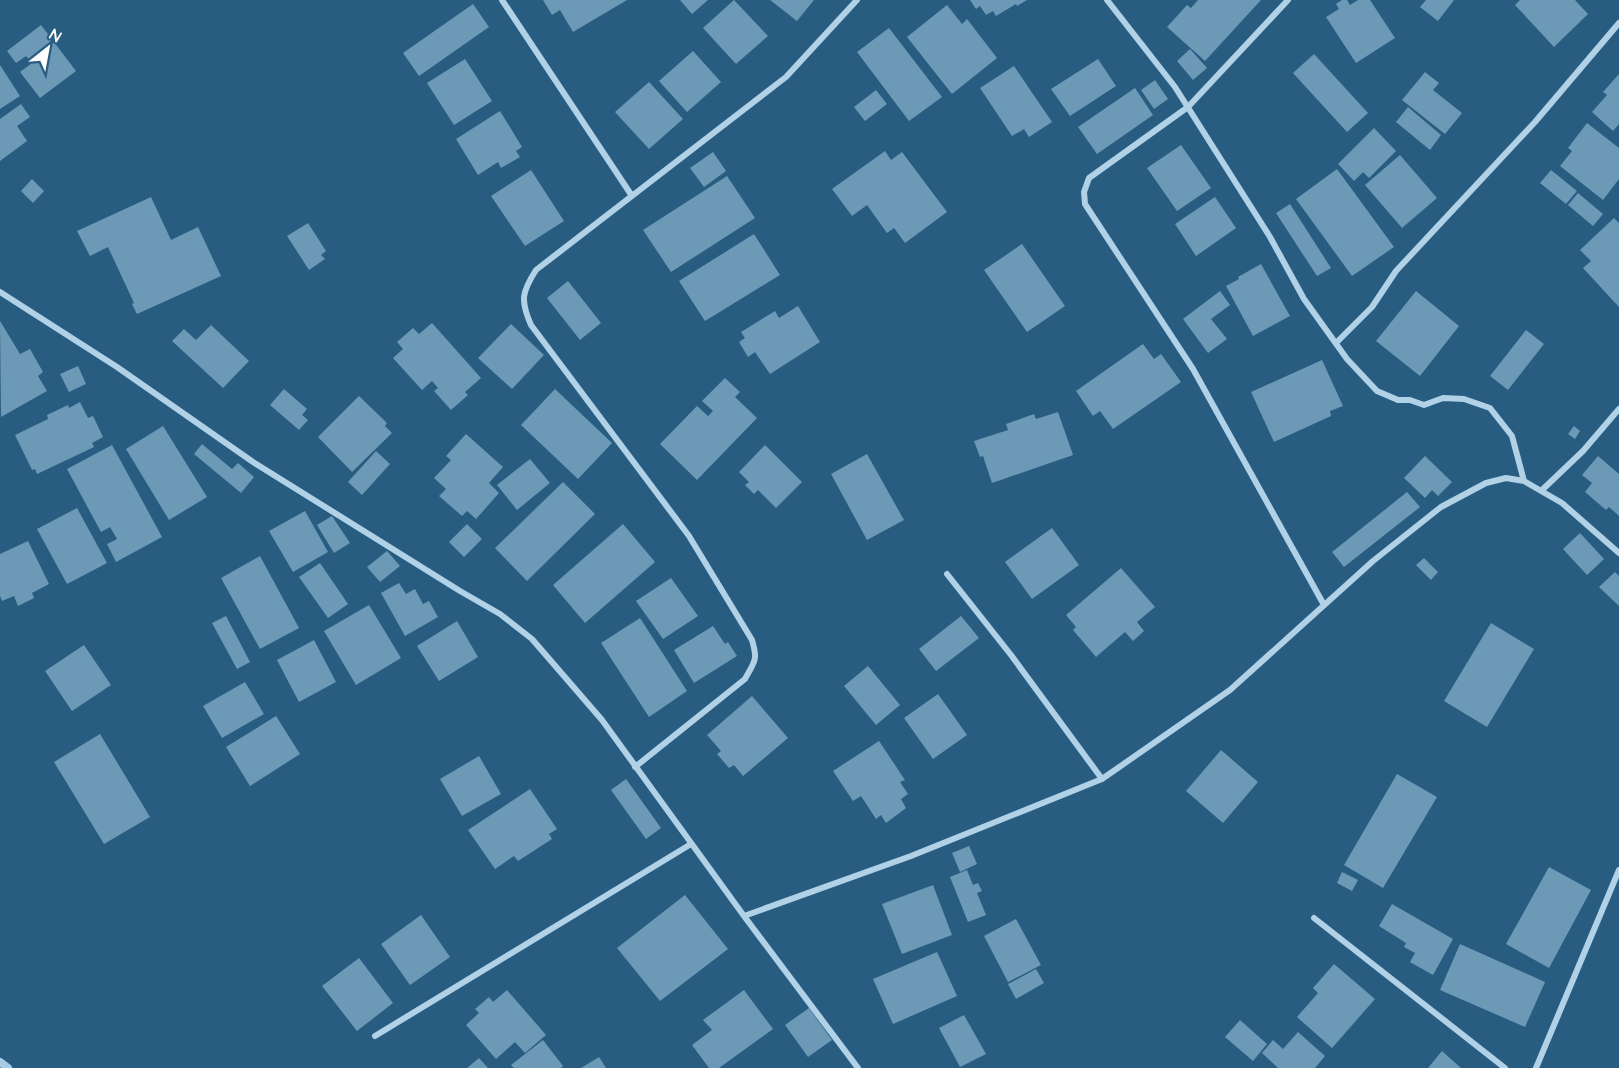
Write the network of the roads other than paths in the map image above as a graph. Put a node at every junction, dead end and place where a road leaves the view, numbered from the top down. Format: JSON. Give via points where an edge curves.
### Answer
{"nodes":[{"id":1,"x":502,"y":0,"type":"edge"},
{"id":2,"x":857,"y":0,"type":"edge"},
{"id":3,"x":1107,"y":0,"type":"edge"},
{"id":4,"x":1288,"y":0,"type":"edge"},
{"id":5,"x":1619,"y":23,"type":"edge"},
{"id":6,"x":1188,"y":106,"type":"junction"},
{"id":7,"x":632,"y":196,"type":"junction"},
{"id":8,"x":0,"y":292,"type":"edge"},
{"id":9,"x":1336,"y":343,"type":"junction"},
{"id":10,"x":1619,"y":410,"type":"edge"},
{"id":11,"x":1524,"y":481,"type":"junction"},
{"id":12,"x":1541,"y":491,"type":"junction"},
{"id":13,"x":1619,"y":553,"type":"edge"},
{"id":14,"x":947,"y":574,"type":"dead end"},
{"id":15,"x":1324,"y":605,"type":"junction"},
{"id":16,"x":635,"y":767,"type":"junction"},
{"id":17,"x":1102,"y":780,"type":"junction"},
{"id":18,"x":692,"y":844,"type":"junction"},
{"id":19,"x":1619,"y":870,"type":"edge"},
{"id":20,"x":744,"y":916,"type":"junction"},
{"id":21,"x":1314,"y":918,"type":"dead end"},
{"id":22,"x":375,"y":1036,"type":"dead end"},
{"id":23,"x":858,"y":1068,"type":"edge"},
{"id":24,"x":1505,"y":1068,"type":"edge"},
{"id":25,"x":1536,"y":1068,"type":"edge"}],
"edges":[{"from":1,"to":7,"type":"street"},
{"from":2,"to":7,"type":"street","via":[[786,77]]},
{"from":3,"to":6,"type":"street"},
{"from":4,"to":6,"type":"street"},
{"from":5,"to":9,"type":"street","via":[[1535,122],[1396,271],[1372,307]]},
{"from":6,"to":9,"type":"street","via":[[1304,299]]},
{"from":6,"to":15,"type":"street","via":[[1089,178],[1085,204],[1193,369]]},
{"from":7,"to":16,"type":"street","via":[[536,270],[524,289],[523,308],[531,325],[689,536],[752,640],[756,655],[745,679]]},
{"from":8,"to":16,"type":"street","via":[[253,462],[501,614],[532,639],[602,720]]},
{"from":9,"to":11,"type":"street","via":[[1377,391],[1387,396],[1424,405],[1443,398],[1464,399],[1490,408],[1512,436]]},
{"from":10,"to":12,"type":"street"},
{"from":11,"to":12,"type":"street"},
{"from":11,"to":15,"type":"street","via":[[1506,478],[1486,483],[1441,507]]},
{"from":12,"to":13,"type":"street","via":[[1562,502]]},
{"from":14,"to":17,"type":"street"},
{"from":15,"to":17,"type":"street","via":[[1230,690]]},
{"from":16,"to":18,"type":"street"},
{"from":17,"to":20,"type":"street","via":[[911,856]]},
{"from":18,"to":20,"type":"street"},
{"from":18,"to":22,"type":"street"},
{"from":19,"to":25,"type":"street"},
{"from":20,"to":23,"type":"street"},
{"from":21,"to":24,"type":"street"}]}
